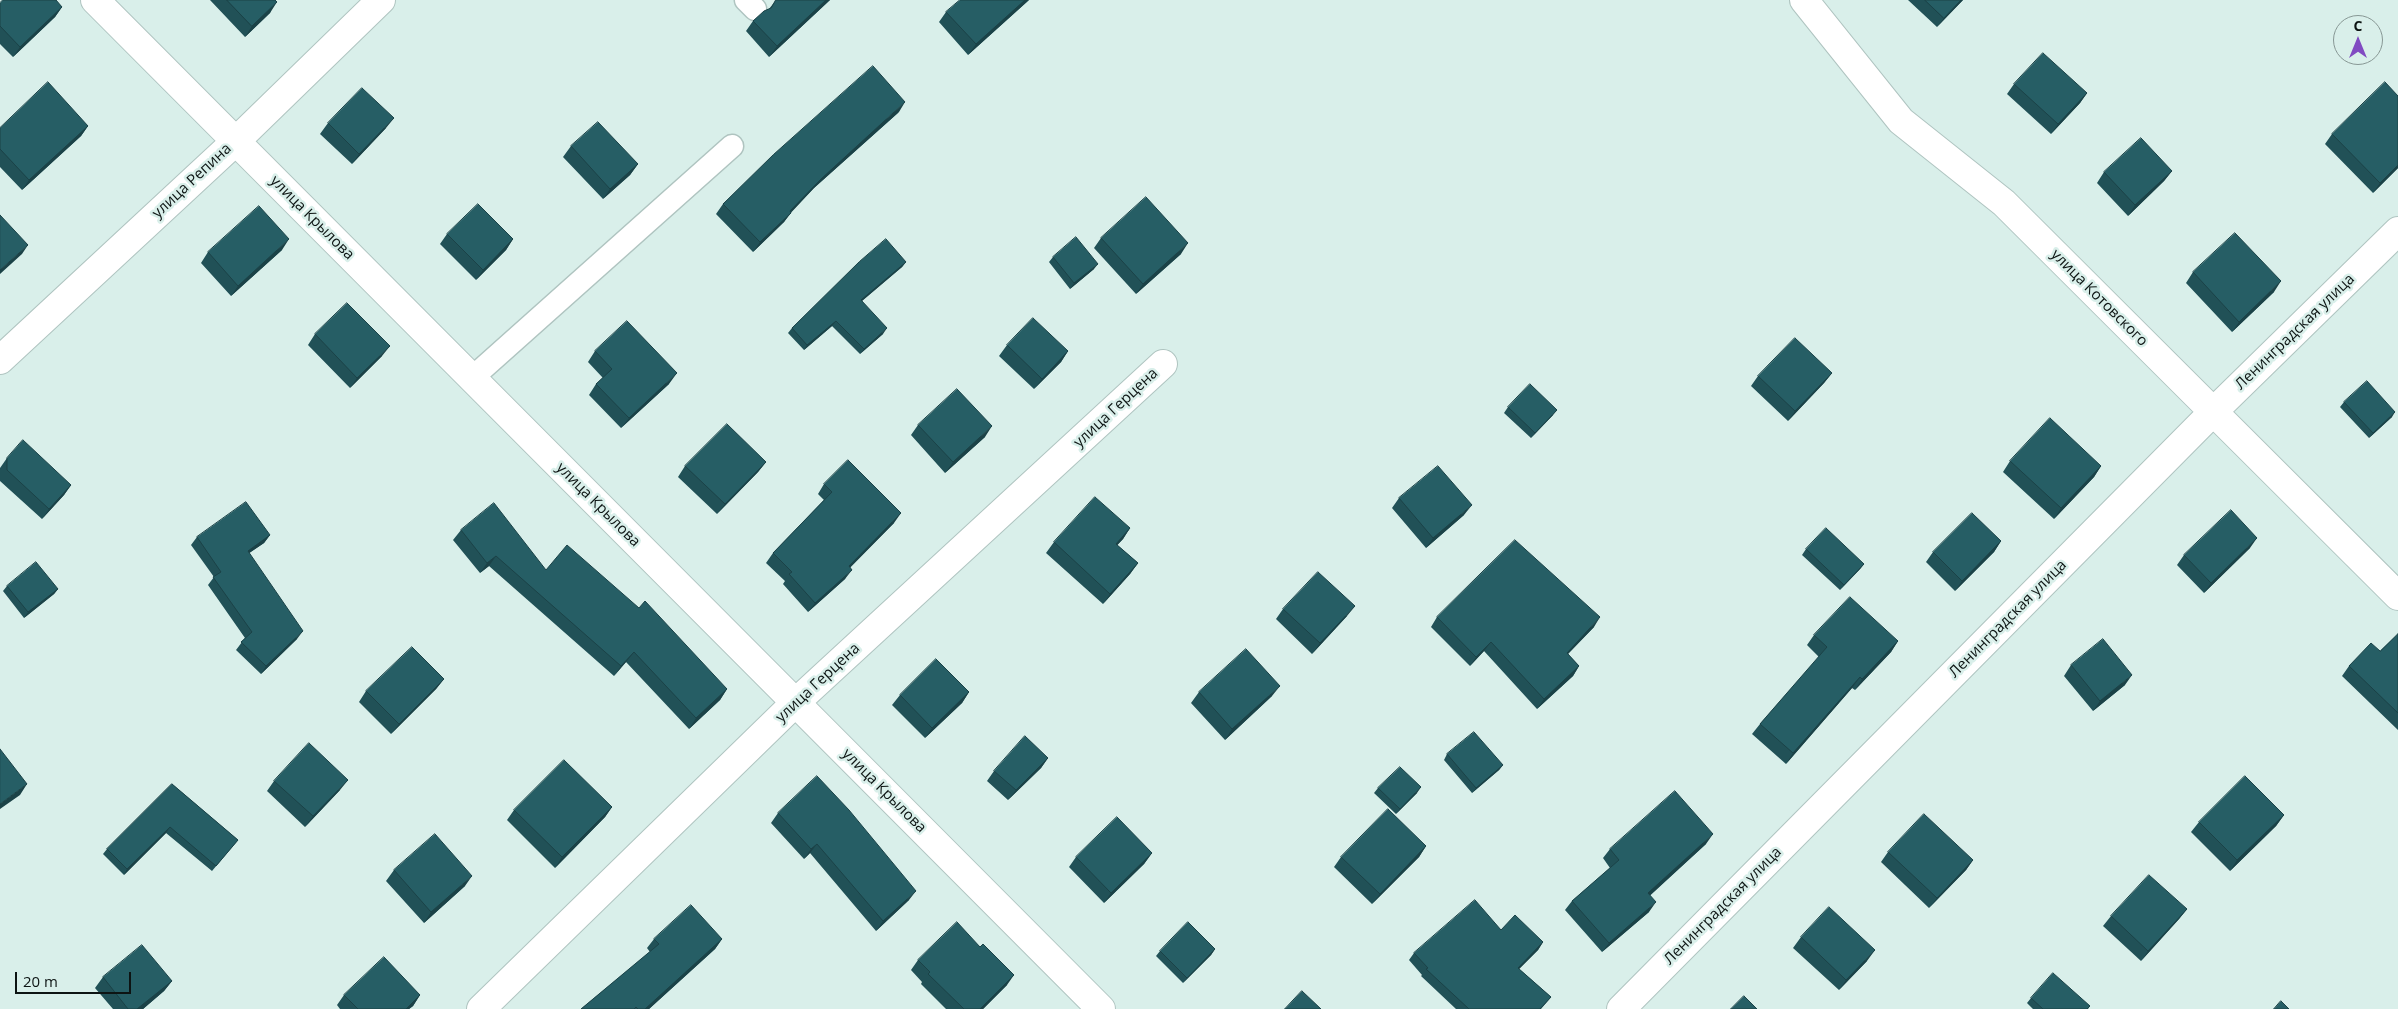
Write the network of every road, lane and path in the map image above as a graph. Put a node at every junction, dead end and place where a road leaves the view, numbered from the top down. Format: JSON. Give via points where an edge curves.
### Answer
{"nodes":[{"id":1,"x":95,"y":0,"type":"edge"},
{"id":2,"x":382,"y":0,"type":"edge"},
{"id":3,"x":1804,"y":0,"type":"edge"},
{"id":4,"x":236,"y":141,"type":"junction"},
{"id":5,"x":732,"y":146,"type":"dead end"},
{"id":6,"x":2398,"y":231,"type":"edge"},
{"id":7,"x":0,"y":360,"type":"edge"},
{"id":8,"x":1163,"y":364,"type":"dead end"},
{"id":9,"x":472,"y":378,"type":"junction"},
{"id":10,"x":2214,"y":412,"type":"junction"},
{"id":11,"x":2398,"y":596,"type":"edge"},
{"id":12,"x":796,"y":703,"type":"junction"},
{"id":13,"x":481,"y":1009,"type":"edge"},
{"id":14,"x":1101,"y":1009,"type":"edge"},
{"id":15,"x":1621,"y":1009,"type":"edge"}],
"edges":[{"from":1,"to":4,"type":"street","name":"улица Крылова"},
{"from":2,"to":4,"type":"street","name":"улица Репина"},
{"from":3,"to":10,"type":"street","name":"улица Котовского","via":[[1901,121],[2004,203]]},
{"from":4,"to":7,"type":"street","name":"улица Репина"},
{"from":4,"to":9,"type":"street","name":"улица Крылова"},
{"from":5,"to":9,"type":"lane"},
{"from":6,"to":10,"type":"street","name":"Ленинградская улица"},
{"from":8,"to":12,"type":"street","name":"улица Герцена"},
{"from":9,"to":12,"type":"street","name":"улица Крылова"},
{"from":10,"to":11,"type":"street","name":"улица Котовского"},
{"from":10,"to":15,"type":"street","name":"Ленинградская улица"},
{"from":12,"to":13,"type":"street","name":"улица Герцена"},
{"from":12,"to":14,"type":"street","name":"улица Крылова"}]}
